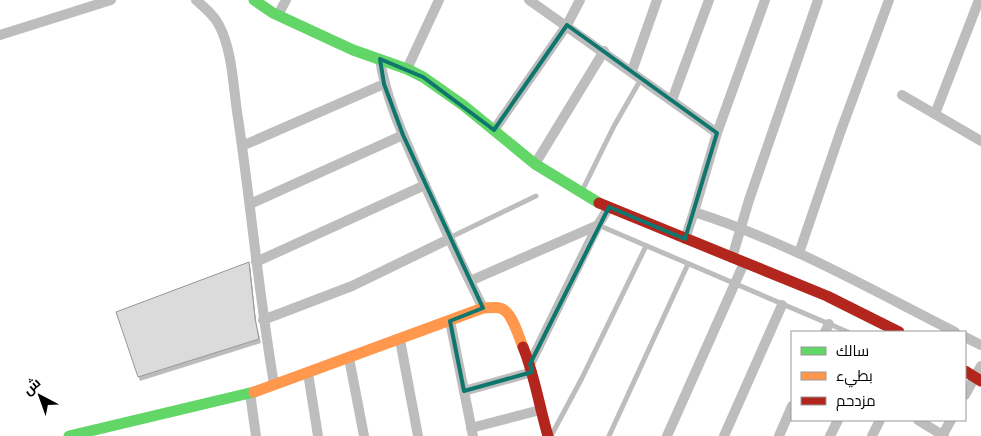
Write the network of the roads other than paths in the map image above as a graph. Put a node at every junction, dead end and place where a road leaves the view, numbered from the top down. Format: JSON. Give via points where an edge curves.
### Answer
{"nodes":[{"id":1,"x":112,"y":0,"type":"edge"},
{"id":2,"x":196,"y":0,"type":"edge"},
{"id":3,"x":254,"y":0,"type":"edge"},
{"id":4,"x":286,"y":0,"type":"edge"},
{"id":5,"x":529,"y":0,"type":"edge"},
{"id":6,"x":580,"y":0,"type":"edge"},
{"id":7,"x":657,"y":0,"type":"edge"},
{"id":8,"x":709,"y":0,"type":"edge"},
{"id":9,"x":765,"y":0,"type":"edge"},
{"id":10,"x":818,"y":0,"type":"edge"},
{"id":11,"x":889,"y":0,"type":"edge"},
{"id":12,"x":979,"y":0,"type":"edge"},
{"id":13,"x":435,"y":2,"type":"edge"},
{"id":14,"x":278,"y":15,"type":"junction"},
{"id":15,"x":566,"y":25,"type":"junction"},
{"id":16,"x":0,"y":35,"type":"edge"},
{"id":17,"x":604,"y":51,"type":"junction"},
{"id":18,"x":380,"y":59,"type":"junction"},
{"id":19,"x":407,"y":69,"type":"junction"},
{"id":20,"x":632,"y":71,"type":"junction"},
{"id":21,"x":642,"y":78,"type":"junction"},
{"id":22,"x":384,"y":84,"type":"junction"},
{"id":23,"x":902,"y":95,"type":"dead end"},
{"id":24,"x":672,"y":100,"type":"junction"},
{"id":25,"x":935,"y":114,"type":"junction"},
{"id":26,"x":494,"y":130,"type":"junction"},
{"id":27,"x":716,"y":132,"type":"junction"},
{"id":28,"x":403,"y":135,"type":"junction"},
{"id":29,"x":980,"y":138,"type":"edge"},
{"id":30,"x":242,"y":146,"type":"junction"},
{"id":31,"x":535,"y":164,"type":"junction"},
{"id":32,"x":425,"y":185,"type":"junction"},
{"id":33,"x":581,"y":194,"type":"junction"},
{"id":34,"x":536,"y":196,"type":"dead end"},
{"id":35,"x":250,"y":204,"type":"junction"},
{"id":36,"x":609,"y":207,"type":"junction"},
{"id":37,"x":694,"y":212,"type":"junction"},
{"id":38,"x":598,"y":225,"type":"junction"},
{"id":39,"x":741,"y":228,"type":"junction"},
{"id":40,"x":449,"y":239,"type":"junction"},
{"id":41,"x":686,"y":239,"type":"junction"},
{"id":42,"x":646,"y":246,"type":"junction"},
{"id":43,"x":799,"y":252,"type":"junction"},
{"id":44,"x":732,"y":258,"type":"junction"},
{"id":45,"x":256,"y":262,"type":"junction"},
{"id":46,"x":744,"y":263,"type":"junction"},
{"id":47,"x":688,"y":264,"type":"junction"},
{"id":48,"x":470,"y":281,"type":"junction"},
{"id":49,"x":735,"y":284,"type":"junction"},
{"id":50,"x":782,"y":305,"type":"junction"},
{"id":51,"x":483,"y":308,"type":"junction"},
{"id":52,"x":263,"y":320,"type":"junction"},
{"id":53,"x":450,"y":321,"type":"junction"},
{"id":54,"x":827,"y":328,"type":"edge"},
{"id":55,"x":843,"y":331,"type":"edge"},
{"id":56,"x":897,"y":331,"type":"edge"},
{"id":57,"x":953,"y":331,"type":"edge"},
{"id":58,"x":966,"y":338,"type":"edge"},
{"id":59,"x":400,"y":340,"type":"junction"},
{"id":60,"x":981,"y":345,"type":"edge"},
{"id":61,"x":349,"y":358,"type":"junction"},
{"id":62,"x":981,"y":366,"type":"edge"},
{"id":63,"x":531,"y":368,"type":"junction"},
{"id":64,"x":308,"y":374,"type":"junction"},
{"id":65,"x":974,"y":377,"type":"edge"},
{"id":66,"x":274,"y":384,"type":"junction"},
{"id":67,"x":464,"y":391,"type":"junction"},
{"id":68,"x":250,"y":393,"type":"junction"},
{"id":69,"x":966,"y":394,"type":"edge"},
{"id":70,"x":791,"y":408,"type":"edge"},
{"id":71,"x":540,"y":410,"type":"junction"},
{"id":72,"x":838,"y":421,"type":"edge"},
{"id":73,"x":880,"y":421,"type":"edge"},
{"id":74,"x":920,"y":421,"type":"edge"},
{"id":75,"x":950,"y":421,"type":"edge"},
{"id":76,"x":112,"y":424,"type":"junction"},
{"id":77,"x":472,"y":432,"type":"edge"},
{"id":78,"x":69,"y":436,"type":"edge"},
{"id":79,"x":116,"y":436,"type":"edge"},
{"id":80,"x":256,"y":436,"type":"edge"},
{"id":81,"x":318,"y":436,"type":"edge"},
{"id":82,"x":364,"y":436,"type":"edge"},
{"id":83,"x":418,"y":436,"type":"edge"},
{"id":84,"x":549,"y":436,"type":"edge"},
{"id":85,"x":609,"y":436,"type":"edge"},
{"id":86,"x":666,"y":436,"type":"edge"},
{"id":87,"x":724,"y":436,"type":"edge"},
{"id":88,"x":779,"y":436,"type":"edge"},
{"id":89,"x":830,"y":436,"type":"edge"},
{"id":90,"x":872,"y":436,"type":"edge"},
{"id":91,"x":943,"y":436,"type":"edge"}],
"edges":[{"from":1,"to":16,"type":"street"},
{"from":2,"to":30,"type":"street","via":[[219,24],[227,48]]},
{"from":3,"to":14,"type":"street"},
{"from":4,"to":14,"type":"street"},
{"from":5,"to":15,"type":"street"},
{"from":6,"to":15,"type":"street"},
{"from":7,"to":20,"type":"street"},
{"from":8,"to":24,"type":"street"},
{"from":9,"to":27,"type":"street"},
{"from":10,"to":39,"type":"street"},
{"from":11,"to":43,"type":"street"},
{"from":12,"to":25,"type":"street"},
{"from":13,"to":19,"type":"street"},
{"from":14,"to":18,"type":"street"},
{"from":15,"to":17,"type":"street"},
{"from":15,"to":26,"type":"street"},
{"from":17,"to":20,"type":"street"},
{"from":17,"to":31,"type":"street"},
{"from":18,"to":19,"type":"street"},
{"from":18,"to":22,"type":"street"},
{"from":19,"to":26,"type":"street","via":[[443,90]]},
{"from":20,"to":21,"type":"street"},
{"from":21,"to":24,"type":"street"},
{"from":21,"to":33,"type":"lane"},
{"from":22,"to":28,"type":"street"},
{"from":22,"to":30,"type":"street"},
{"from":23,"to":25,"type":"street"},
{"from":24,"to":27,"type":"street"},
{"from":25,"to":29,"type":"street"},
{"from":26,"to":31,"type":"street"},
{"from":27,"to":37,"type":"street"},
{"from":28,"to":32,"type":"street"},
{"from":28,"to":35,"type":"street"},
{"from":30,"to":35,"type":"street"},
{"from":31,"to":33,"type":"street"},
{"from":32,"to":40,"type":"street"},
{"from":32,"to":45,"type":"street"},
{"from":33,"to":36,"type":"street"},
{"from":34,"to":40,"type":"lane"},
{"from":35,"to":45,"type":"street"},
{"from":36,"to":38,"type":"street"},
{"from":36,"to":41,"type":"street"},
{"from":37,"to":39,"type":"street"},
{"from":37,"to":41,"type":"street"},
{"from":38,"to":42,"type":"lane"},
{"from":38,"to":48,"type":"street"},
{"from":38,"to":63,"type":"street"},
{"from":39,"to":43,"type":"street"},
{"from":39,"to":44,"type":"street"},
{"from":40,"to":48,"type":"street"},
{"from":40,"to":52,"type":"street","via":[[352,286]]},
{"from":41,"to":44,"type":"street"},
{"from":42,"to":47,"type":"lane"},
{"from":42,"to":84,"type":"lane","via":[[582,378]]},
{"from":43,"to":57,"type":"street"},
{"from":44,"to":46,"type":"street"},
{"from":45,"to":52,"type":"street"},
{"from":46,"to":49,"type":"street"},
{"from":46,"to":56,"type":"street","via":[[827,296]]},
{"from":47,"to":49,"type":"lane"},
{"from":47,"to":85,"type":"lane"},
{"from":48,"to":51,"type":"street"},
{"from":49,"to":50,"type":"lane"},
{"from":49,"to":86,"type":"street"},
{"from":50,"to":54,"type":"lane"},
{"from":50,"to":87,"type":"street"},
{"from":51,"to":53,"type":"street"},
{"from":51,"to":63,"type":"street","via":[[498,308],[506,313]]},
{"from":52,"to":66,"type":"street"},
{"from":53,"to":59,"type":"street"},
{"from":53,"to":67,"type":"street"},
{"from":54,"to":55,"type":"lane"},
{"from":58,"to":60,"type":"street"},
{"from":59,"to":61,"type":"street"},
{"from":59,"to":83,"type":"street"},
{"from":61,"to":64,"type":"street"},
{"from":61,"to":82,"type":"street"},
{"from":62,"to":65,"type":"street"},
{"from":63,"to":67,"type":"street"},
{"from":63,"to":71,"type":"street"},
{"from":64,"to":66,"type":"street"},
{"from":64,"to":81,"type":"street"},
{"from":65,"to":69,"type":"street"},
{"from":66,"to":68,"type":"street"},
{"from":67,"to":77,"type":"street"},
{"from":68,"to":76,"type":"street"},
{"from":68,"to":80,"type":"street"},
{"from":70,"to":88,"type":"street"},
{"from":71,"to":77,"type":"street"},
{"from":71,"to":84,"type":"street"},
{"from":72,"to":89,"type":"street"},
{"from":73,"to":90,"type":"street"},
{"from":74,"to":91,"type":"street"},
{"from":75,"to":91,"type":"street"},
{"from":76,"to":78,"type":"street"},
{"from":76,"to":79,"type":"street"}]}
